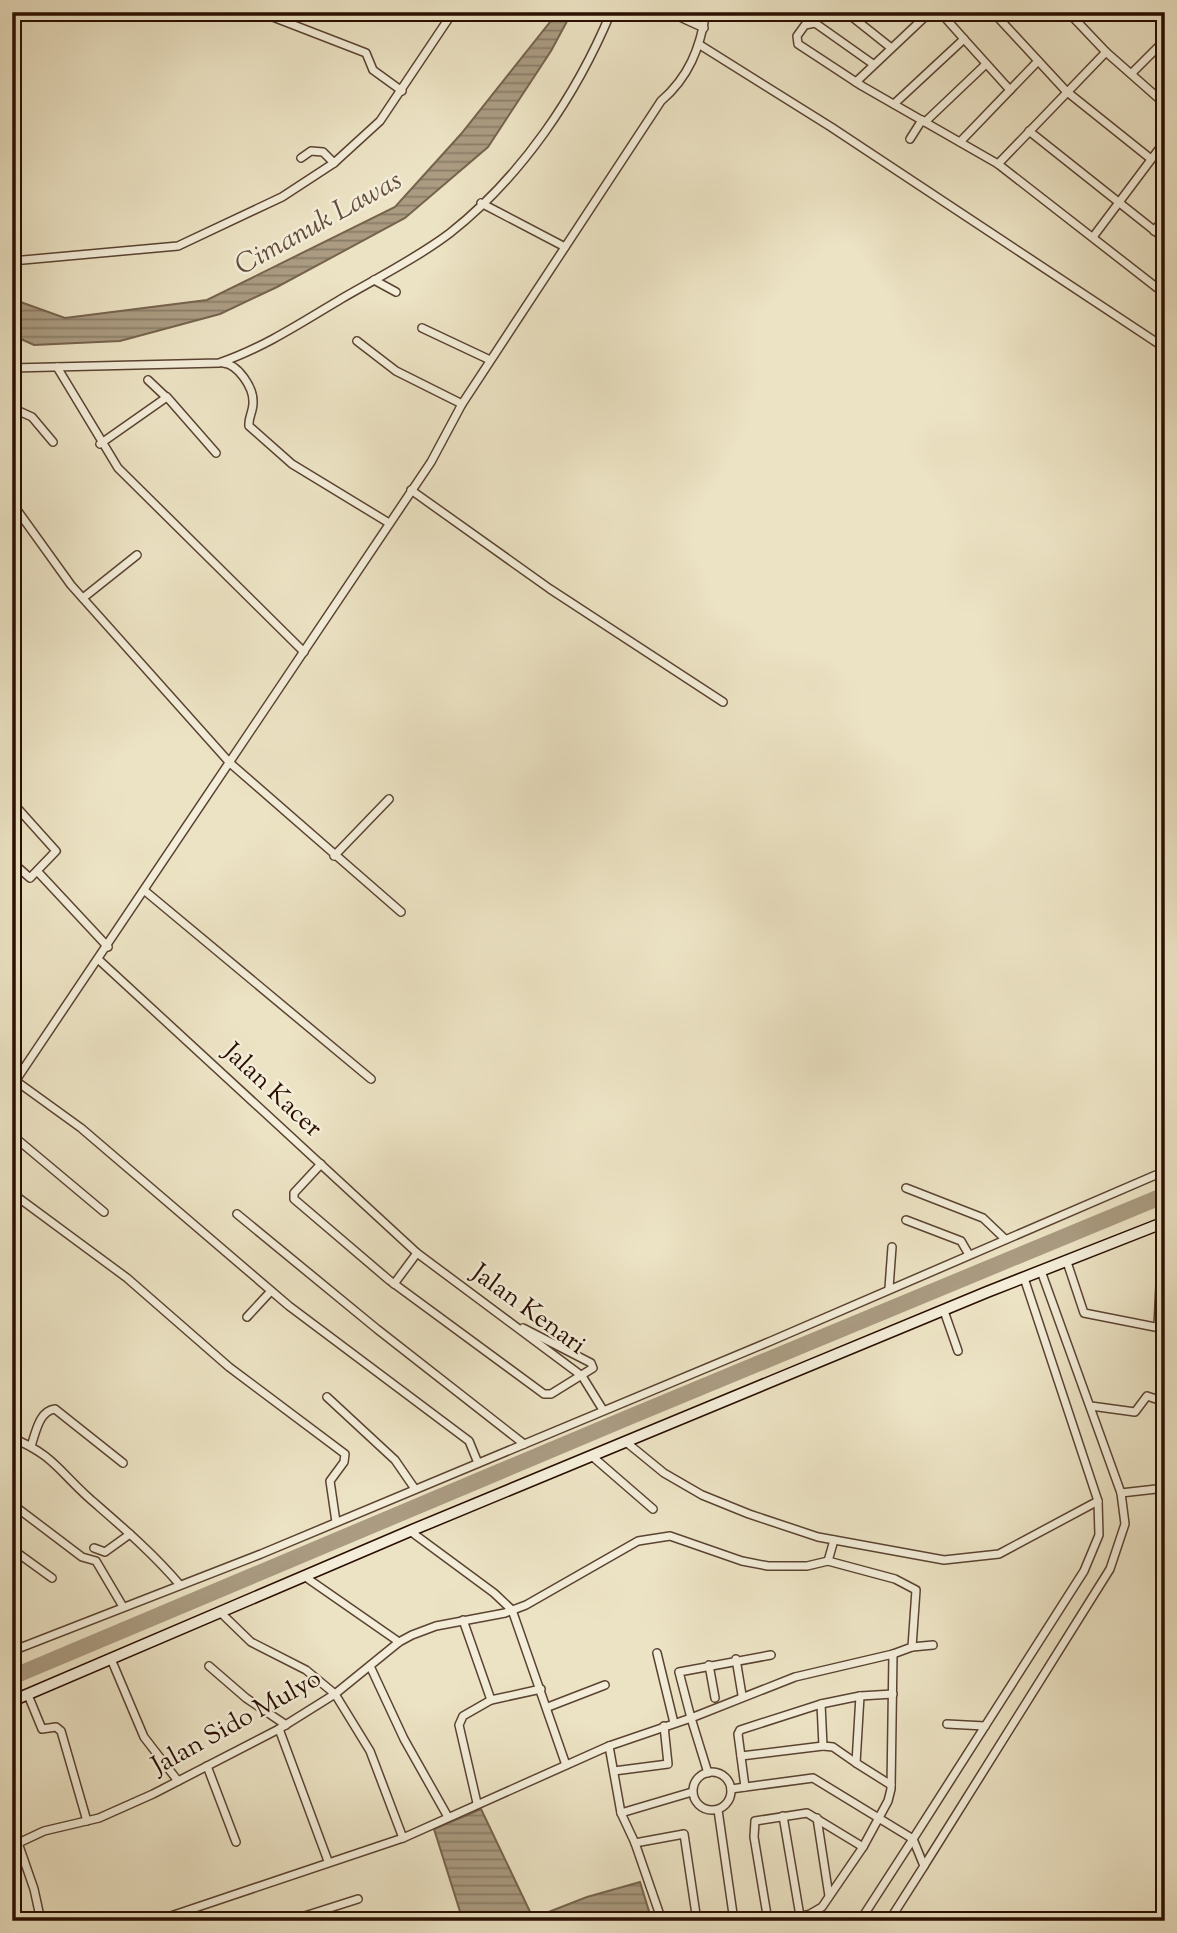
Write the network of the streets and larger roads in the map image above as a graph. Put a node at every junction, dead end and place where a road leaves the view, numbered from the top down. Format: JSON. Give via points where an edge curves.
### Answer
{"nodes":[{"id":1,"x":260,"y":12,"type":"edge"},
{"id":2,"x":453,"y":12,"type":"edge"},
{"id":3,"x":611,"y":12,"type":"edge"},
{"id":4,"x":669,"y":12,"type":"edge"},
{"id":5,"x":706,"y":12,"type":"edge"},
{"id":6,"x":816,"y":12,"type":"edge"},
{"id":7,"x":845,"y":12,"type":"edge"},
{"id":8,"x":930,"y":12,"type":"edge"},
{"id":9,"x":940,"y":12,"type":"edge"},
{"id":10,"x":993,"y":12,"type":"edge"},
{"id":11,"x":1068,"y":12,"type":"edge"},
{"id":12,"x":808,"y":23,"type":"junction"},
{"id":13,"x":704,"y":28,"type":"junction"},
{"id":14,"x":964,"y":39,"type":"junction"},
{"id":15,"x":1165,"y":40,"type":"edge"},
{"id":16,"x":700,"y":45,"type":"junction"},
{"id":17,"x":890,"y":47,"type":"junction"},
{"id":18,"x":1106,"y":52,"type":"junction"},
{"id":19,"x":1038,"y":61,"type":"junction"},
{"id":20,"x":873,"y":64,"type":"junction"},
{"id":21,"x":986,"y":64,"type":"junction"},
{"id":22,"x":1132,"y":73,"type":"junction"},
{"id":23,"x":856,"y":82,"type":"junction"},
{"id":24,"x":1010,"y":90,"type":"junction"},
{"id":25,"x":402,"y":91,"type":"junction"},
{"id":26,"x":1066,"y":91,"type":"junction"},
{"id":27,"x":894,"y":104,"type":"junction"},
{"id":28,"x":1165,"y":104,"type":"edge"},
{"id":29,"x":923,"y":121,"type":"junction"},
{"id":30,"x":1028,"y":131,"type":"junction"},
{"id":31,"x":910,"y":139,"type":"dead end"},
{"id":32,"x":1165,"y":141,"type":"edge"},
{"id":33,"x":960,"y":142,"type":"junction"},
{"id":34,"x":301,"y":158,"type":"dead end"},
{"id":35,"x":1151,"y":159,"type":"junction"},
{"id":36,"x":334,"y":163,"type":"junction"},
{"id":37,"x":998,"y":164,"type":"junction"},
{"id":38,"x":481,"y":203,"type":"junction"},
{"id":39,"x":1119,"y":203,"type":"junction"},
{"id":40,"x":1165,"y":217,"type":"edge"},
{"id":41,"x":1154,"y":231,"type":"junction"},
{"id":42,"x":1093,"y":237,"type":"junction"},
{"id":43,"x":1165,"y":239,"type":"edge"},
{"id":44,"x":565,"y":247,"type":"junction"},
{"id":45,"x":12,"y":261,"type":"edge"},
{"id":46,"x":374,"y":280,"type":"junction"},
{"id":47,"x":396,"y":292,"type":"dead end"},
{"id":48,"x":1165,"y":294,"type":"edge"},
{"id":49,"x":422,"y":328,"type":"dead end"},
{"id":50,"x":357,"y":341,"type":"dead end"},
{"id":51,"x":1165,"y":348,"type":"edge"},
{"id":52,"x":491,"y":360,"type":"junction"},
{"id":53,"x":219,"y":363,"type":"junction"},
{"id":54,"x":57,"y":367,"type":"junction"},
{"id":55,"x":12,"y":368,"type":"edge"},
{"id":56,"x":148,"y":380,"type":"dead end"},
{"id":57,"x":166,"y":397,"type":"junction"},
{"id":58,"x":462,"y":404,"type":"junction"},
{"id":59,"x":12,"y":408,"type":"edge"},
{"id":60,"x":53,"y":442,"type":"dead end"},
{"id":61,"x":100,"y":444,"type":"junction"},
{"id":62,"x":216,"y":453,"type":"dead end"},
{"id":63,"x":411,"y":490,"type":"junction"},
{"id":64,"x":12,"y":503,"type":"edge"},
{"id":65,"x":389,"y":523,"type":"junction"},
{"id":66,"x":137,"y":555,"type":"dead end"},
{"id":67,"x":83,"y":598,"type":"junction"},
{"id":68,"x":303,"y":652,"type":"junction"},
{"id":69,"x":723,"y":702,"type":"dead end"},
{"id":70,"x":230,"y":763,"type":"junction"},
{"id":71,"x":389,"y":799,"type":"dead end"},
{"id":72,"x":12,"y":802,"type":"edge"},
{"id":73,"x":334,"y":856,"type":"junction"},
{"id":74,"x":12,"y":862,"type":"edge"},
{"id":75,"x":38,"y":872,"type":"junction"},
{"id":76,"x":145,"y":891,"type":"junction"},
{"id":77,"x":401,"y":912,"type":"dead end"},
{"id":78,"x":108,"y":947,"type":"junction"},
{"id":79,"x":99,"y":960,"type":"junction"},
{"id":80,"x":371,"y":1079,"type":"dead end"},
{"id":81,"x":14,"y":1083,"type":"edge"},
{"id":82,"x":12,"y":1135,"type":"edge"},
{"id":83,"x":321,"y":1164,"type":"junction"},
{"id":84,"x":1165,"y":1171,"type":"edge"},
{"id":85,"x":906,"y":1188,"type":"dead end"},
{"id":86,"x":12,"y":1193,"type":"edge"},
{"id":87,"x":104,"y":1212,"type":"dead end"},
{"id":88,"x":237,"y":1214,"type":"dead end"},
{"id":89,"x":906,"y":1220,"type":"dead end"},
{"id":90,"x":1164,"y":1223,"type":"edge"},
{"id":91,"x":1004,"y":1238,"type":"junction"},
{"id":92,"x":892,"y":1247,"type":"dead end"},
{"id":93,"x":417,"y":1253,"type":"junction"},
{"id":94,"x":968,"y":1253,"type":"junction"},
{"id":95,"x":1067,"y":1262,"type":"junction"},
{"id":96,"x":1032,"y":1274,"type":"junction"},
{"id":97,"x":394,"y":1284,"type":"junction"},
{"id":98,"x":889,"y":1288,"type":"junction"},
{"id":99,"x":271,"y":1290,"type":"junction"},
{"id":100,"x":944,"y":1311,"type":"junction"},
{"id":101,"x":247,"y":1317,"type":"dead end"},
{"id":102,"x":500,"y":1317,"type":"junction"},
{"id":103,"x":1161,"y":1328,"type":"edge"},
{"id":104,"x":958,"y":1351,"type":"dead end"},
{"id":105,"x":582,"y":1376,"type":"junction"},
{"id":106,"x":327,"y":1397,"type":"dead end"},
{"id":107,"x":1165,"y":1402,"type":"edge"},
{"id":108,"x":1091,"y":1406,"type":"junction"},
{"id":109,"x":603,"y":1410,"type":"junction"},
{"id":110,"x":12,"y":1438,"type":"edge"},
{"id":111,"x":625,"y":1442,"type":"junction"},
{"id":112,"x":524,"y":1444,"type":"junction"},
{"id":113,"x":32,"y":1446,"type":"junction"},
{"id":114,"x":593,"y":1457,"type":"junction"},
{"id":115,"x":123,"y":1463,"type":"dead end"},
{"id":116,"x":478,"y":1463,"type":"junction"},
{"id":117,"x":1165,"y":1488,"type":"edge"},
{"id":118,"x":415,"y":1489,"type":"junction"},
{"id":119,"x":1121,"y":1493,"type":"junction"},
{"id":120,"x":1098,"y":1501,"type":"junction"},
{"id":121,"x":12,"y":1504,"type":"edge"},
{"id":122,"x":653,"y":1509,"type":"dead end"},
{"id":123,"x":336,"y":1522,"type":"junction"},
{"id":124,"x":410,"y":1531,"type":"junction"},
{"id":125,"x":130,"y":1534,"type":"junction"},
{"id":126,"x":834,"y":1541,"type":"junction"},
{"id":127,"x":94,"y":1548,"type":"dead end"},
{"id":128,"x":12,"y":1549,"type":"edge"},
{"id":129,"x":828,"y":1561,"type":"junction"},
{"id":130,"x":304,"y":1576,"type":"junction"},
{"id":131,"x":52,"y":1578,"type":"dead end"},
{"id":132,"x":180,"y":1585,"type":"junction"},
{"id":133,"x":122,"y":1605,"type":"junction"},
{"id":134,"x":512,"y":1611,"type":"junction"},
{"id":135,"x":220,"y":1612,"type":"junction"},
{"id":136,"x":463,"y":1620,"type":"junction"},
{"id":137,"x":399,"y":1642,"type":"junction"},
{"id":138,"x":933,"y":1645,"type":"dead end"},
{"id":139,"x":912,"y":1647,"type":"junction"},
{"id":140,"x":12,"y":1651,"type":"edge"},
{"id":141,"x":657,"y":1653,"type":"dead end"},
{"id":142,"x":893,"y":1654,"type":"junction"},
{"id":143,"x":771,"y":1655,"type":"dead end"},
{"id":144,"x":111,"y":1659,"type":"junction"},
{"id":145,"x":736,"y":1659,"type":"junction"},
{"id":146,"x":709,"y":1665,"type":"junction"},
{"id":147,"x":209,"y":1666,"type":"dead end"},
{"id":148,"x":370,"y":1666,"type":"junction"},
{"id":149,"x":605,"y":1685,"type":"dead end"},
{"id":150,"x":541,"y":1689,"type":"junction"},
{"id":151,"x":335,"y":1694,"type":"junction"},
{"id":152,"x":893,"y":1694,"type":"junction"},
{"id":153,"x":27,"y":1695,"type":"junction"},
{"id":154,"x":743,"y":1695,"type":"junction"},
{"id":155,"x":860,"y":1696,"type":"junction"},
{"id":156,"x":715,"y":1698,"type":"dead end"},
{"id":157,"x":491,"y":1700,"type":"junction"},
{"id":158,"x":12,"y":1701,"type":"edge"},
{"id":159,"x":821,"y":1704,"type":"junction"},
{"id":160,"x":548,"y":1707,"type":"junction"},
{"id":161,"x":691,"y":1718,"type":"junction"},
{"id":162,"x":674,"y":1723,"type":"junction"},
{"id":163,"x":947,"y":1724,"type":"dead end"},
{"id":164,"x":664,"y":1726,"type":"junction"},
{"id":165,"x":985,"y":1726,"type":"junction"},
{"id":166,"x":282,"y":1727,"type":"junction"},
{"id":167,"x":609,"y":1746,"type":"junction"},
{"id":168,"x":823,"y":1746,"type":"junction"},
{"id":169,"x":741,"y":1756,"type":"junction"},
{"id":170,"x":856,"y":1763,"type":"junction"},
{"id":171,"x":566,"y":1765,"type":"junction"},
{"id":172,"x":207,"y":1766,"type":"junction"},
{"id":173,"x":614,"y":1771,"type":"junction"},
{"id":174,"x":708,"y":1773,"type":"junction"},
{"id":175,"x":178,"y":1781,"type":"junction"},
{"id":176,"x":891,"y":1785,"type":"junction"},
{"id":177,"x":745,"y":1787,"type":"junction"},
{"id":178,"x":731,"y":1789,"type":"junction"},
{"id":179,"x":692,"y":1792,"type":"junction"},
{"id":180,"x":477,"y":1803,"type":"junction"},
{"id":181,"x":718,"y":1810,"type":"junction"},
{"id":182,"x":621,"y":1813,"type":"junction"},
{"id":183,"x":783,"y":1816,"type":"junction"},
{"id":184,"x":448,"y":1817,"type":"junction"},
{"id":185,"x":817,"y":1818,"type":"junction"},
{"id":186,"x":880,"y":1819,"type":"junction"},
{"id":187,"x":87,"y":1821,"type":"junction"},
{"id":188,"x":403,"y":1838,"type":"junction"},
{"id":189,"x":914,"y":1841,"type":"junction"},
{"id":190,"x":236,"y":1842,"type":"dead end"},
{"id":191,"x":635,"y":1843,"type":"junction"},
{"id":192,"x":15,"y":1844,"type":"edge"},
{"id":193,"x":863,"y":1847,"type":"junction"},
{"id":194,"x":328,"y":1861,"type":"junction"},
{"id":195,"x":923,"y":1863,"type":"junction"},
{"id":196,"x":829,"y":1896,"type":"junction"},
{"id":197,"x":358,"y":1899,"type":"dead end"},
{"id":198,"x":800,"y":1916,"type":"junction"},
{"id":199,"x":165,"y":1919,"type":"edge"},
{"id":200,"x":41,"y":1921,"type":"edge"},
{"id":201,"x":156,"y":1921,"type":"edge"},
{"id":202,"x":289,"y":1921,"type":"edge"},
{"id":203,"x":662,"y":1921,"type":"edge"},
{"id":204,"x":697,"y":1921,"type":"edge"},
{"id":205,"x":734,"y":1921,"type":"edge"},
{"id":206,"x":768,"y":1921,"type":"edge"},
{"id":207,"x":781,"y":1921,"type":"edge"},
{"id":208,"x":860,"y":1921,"type":"edge"},
{"id":209,"x":890,"y":1921,"type":"edge"}],
"edges":[{"from":1,"to":25,"type":"street","via":[[366,53],[373,70]]},
{"from":2,"to":25,"type":"street"},
{"from":3,"to":38,"type":"street","via":[[563,107],[513,173]]},
{"from":4,"to":13,"type":"street"},
{"from":5,"to":13,"type":"street"},
{"from":6,"to":12,"type":"street"},
{"from":7,"to":17,"type":"street"},
{"from":8,"to":17,"type":"street"},
{"from":9,"to":14,"type":"street"},
{"from":10,"to":19,"type":"street"},
{"from":11,"to":18,"type":"street"},
{"from":12,"to":20,"type":"street","via":[[825,28]]},
{"from":12,"to":23,"type":"street","via":[[797,43]]},
{"from":13,"to":16,"type":"street"},
{"from":14,"to":21,"type":"street"},
{"from":14,"to":27,"type":"street"},
{"from":15,"to":22,"type":"street"},
{"from":16,"to":44,"type":"street","via":[[678,86],[660,101]]},
{"from":16,"to":51,"type":"street"},
{"from":17,"to":20,"type":"street"},
{"from":18,"to":22,"type":"street"},
{"from":18,"to":26,"type":"street"},
{"from":19,"to":24,"type":"street"},
{"from":19,"to":26,"type":"street"},
{"from":20,"to":23,"type":"street"},
{"from":21,"to":24,"type":"street"},
{"from":21,"to":29,"type":"street"},
{"from":22,"to":28,"type":"street"},
{"from":23,"to":27,"type":"street"},
{"from":24,"to":33,"type":"street"},
{"from":25,"to":36,"type":"street","via":[[380,121]]},
{"from":26,"to":30,"type":"street"},
{"from":26,"to":35,"type":"street"},
{"from":27,"to":29,"type":"street"},
{"from":29,"to":31,"type":"street"},
{"from":29,"to":33,"type":"street"},
{"from":30,"to":37,"type":"street"},
{"from":30,"to":39,"type":"street"},
{"from":32,"to":35,"type":"street"},
{"from":33,"to":37,"type":"street"},
{"from":34,"to":36,"type":"street","via":[[308,152],[323,152]]},
{"from":35,"to":39,"type":"street"},
{"from":36,"to":45,"type":"street","via":[[282,197],[178,246]]},
{"from":37,"to":42,"type":"street"},
{"from":38,"to":44,"type":"street"},
{"from":38,"to":46,"type":"street","via":[[450,233]]},
{"from":39,"to":41,"type":"street"},
{"from":39,"to":42,"type":"street"},
{"from":40,"to":41,"type":"street"},
{"from":41,"to":43,"type":"street"},
{"from":42,"to":48,"type":"street"},
{"from":44,"to":52,"type":"street"},
{"from":46,"to":47,"type":"street"},
{"from":46,"to":53,"type":"street","via":[[250,352]]},
{"from":49,"to":52,"type":"street"},
{"from":50,"to":58,"type":"street","via":[[396,371]]},
{"from":52,"to":58,"type":"street"},
{"from":53,"to":54,"type":"street"},
{"from":53,"to":65,"type":"street","via":[[235,367],[250,391],[249,426],[292,464]]},
{"from":54,"to":55,"type":"street"},
{"from":54,"to":61,"type":"street"},
{"from":56,"to":57,"type":"street"},
{"from":57,"to":61,"type":"street"},
{"from":57,"to":62,"type":"street"},
{"from":58,"to":63,"type":"street"},
{"from":59,"to":60,"type":"street","via":[[32,417]]},
{"from":61,"to":68,"type":"street","via":[[145,497]]},
{"from":63,"to":65,"type":"street"},
{"from":63,"to":69,"type":"street","via":[[550,589]]},
{"from":64,"to":67,"type":"street"},
{"from":65,"to":68,"type":"street"},
{"from":66,"to":67,"type":"street"},
{"from":67,"to":70,"type":"street"},
{"from":68,"to":70,"type":"street"},
{"from":70,"to":73,"type":"street"},
{"from":70,"to":76,"type":"street"},
{"from":71,"to":73,"type":"street"},
{"from":72,"to":75,"type":"street","via":[[56,849]]},
{"from":73,"to":77,"type":"street"},
{"from":74,"to":75,"type":"street","via":[[28,878]]},
{"from":75,"to":78,"type":"street"},
{"from":76,"to":78,"type":"street"},
{"from":76,"to":80,"type":"street"},
{"from":78,"to":79,"type":"street"},
{"from":79,"to":81,"type":"street"},
{"from":79,"to":83,"type":"street","name":"Jalan Kacer"},
{"from":81,"to":99,"type":"street","via":[[81,1128]]},
{"from":82,"to":87,"type":"street"},
{"from":83,"to":93,"type":"street","name":"Jalan Kacer"},
{"from":83,"to":97,"type":"street","via":[[294,1193],[294,1199]]},
{"from":84,"to":91,"type":"street"},
{"from":85,"to":91,"type":"street","via":[[983,1218]]},
{"from":86,"to":123,"type":"street","via":[[127,1278],[229,1367],[345,1454],[330,1481]]},
{"from":88,"to":112,"type":"street"},
{"from":89,"to":94,"type":"street","via":[[961,1241]]},
{"from":90,"to":95,"type":"street"},
{"from":90,"to":103,"type":"street"},
{"from":91,"to":94,"type":"street"},
{"from":92,"to":98,"type":"street"},
{"from":93,"to":97,"type":"street"},
{"from":93,"to":102,"type":"street","name":"Jalan Kenari"},
{"from":94,"to":98,"type":"street"},
{"from":95,"to":96,"type":"street"},
{"from":95,"to":103,"type":"street","via":[[1083,1313]]},
{"from":96,"to":100,"type":"street"},
{"from":96,"to":108,"type":"street"},
{"from":96,"to":120,"type":"street"},
{"from":97,"to":105,"type":"street","via":[[544,1394]]},
{"from":98,"to":109,"type":"street"},
{"from":99,"to":101,"type":"street"},
{"from":99,"to":116,"type":"street","via":[[469,1441]]},
{"from":100,"to":104,"type":"street"},
{"from":100,"to":111,"type":"street"},
{"from":102,"to":105,"type":"street","name":"Jalan Kenari"},
{"from":102,"to":105,"type":"street","via":[[591,1363],[593,1368]]},
{"from":105,"to":109,"type":"street","name":"Jalan Kenari"},
{"from":106,"to":118,"type":"street","via":[[395,1460]]},
{"from":107,"to":108,"type":"street","via":[[1147,1396],[1130,1412]]},
{"from":108,"to":119,"type":"street"},
{"from":109,"to":112,"type":"street"},
{"from":110,"to":113,"type":"street"},
{"from":111,"to":114,"type":"street"},
{"from":111,"to":126,"type":"street","via":[[664,1474],[702,1495]]},
{"from":112,"to":116,"type":"street"},
{"from":113,"to":115,"type":"street","via":[[43,1416],[55,1409]]},
{"from":113,"to":125,"type":"street","via":[[44,1452]]},
{"from":114,"to":122,"type":"street"},
{"from":114,"to":124,"type":"street"},
{"from":116,"to":118,"type":"street"},
{"from":117,"to":119,"type":"street"},
{"from":118,"to":123,"type":"street"},
{"from":119,"to":195,"type":"street","via":[[1125,1524],[1110,1569]]},
{"from":120,"to":126,"type":"street","via":[[984,1558],[944,1560]]},
{"from":120,"to":165,"type":"street","via":[[1100,1527],[1094,1552]]},
{"from":121,"to":133,"type":"street","via":[[82,1556],[96,1561]]},
{"from":123,"to":132,"type":"street"},
{"from":124,"to":130,"type":"street"},
{"from":124,"to":134,"type":"street"},
{"from":125,"to":127,"type":"street","via":[[105,1552]]},
{"from":125,"to":132,"type":"street"},
{"from":126,"to":129,"type":"street"},
{"from":128,"to":131,"type":"street"},
{"from":129,"to":134,"type":"street","name":"Jalan Sido Mulyo","via":[[768,1566],[660,1535],[638,1541]]},
{"from":129,"to":139,"type":"street","via":[[895,1579],[916,1590]]},
{"from":130,"to":135,"type":"street"},
{"from":130,"to":137,"type":"street"},
{"from":132,"to":133,"type":"street"},
{"from":133,"to":140,"type":"street"},
{"from":134,"to":136,"type":"street","name":"Jalan Sido Mulyo"},
{"from":134,"to":150,"type":"street"},
{"from":135,"to":144,"type":"street"},
{"from":135,"to":151,"type":"street","via":[[251,1642],[306,1670]]},
{"from":136,"to":137,"type":"street","name":"Jalan Sido Mulyo","via":[[422,1630]]},
{"from":136,"to":157,"type":"street"},
{"from":137,"to":148,"type":"street","name":"Jalan Sido Mulyo"},
{"from":138,"to":139,"type":"street"},
{"from":139,"to":142,"type":"street"},
{"from":141,"to":162,"type":"street"},
{"from":142,"to":152,"type":"street"},
{"from":142,"to":154,"type":"street","via":[[795,1677]]},
{"from":143,"to":145,"type":"street"},
{"from":144,"to":153,"type":"street"},
{"from":144,"to":175,"type":"street","via":[[144,1737]]},
{"from":145,"to":146,"type":"street"},
{"from":145,"to":154,"type":"street"},
{"from":146,"to":156,"type":"street"},
{"from":146,"to":161,"type":"street","via":[[679,1674]]},
{"from":147,"to":166,"type":"street"},
{"from":148,"to":151,"type":"street","name":"Jalan Sido Mulyo"},
{"from":148,"to":184,"type":"street"},
{"from":149,"to":160,"type":"street"},
{"from":150,"to":157,"type":"street"},
{"from":150,"to":160,"type":"street"},
{"from":151,"to":166,"type":"street","name":"Jalan Sido Mulyo"},
{"from":151,"to":188,"type":"street","via":[[370,1751]]},
{"from":152,"to":155,"type":"street"},
{"from":152,"to":176,"type":"street"},
{"from":153,"to":158,"type":"street"},
{"from":153,"to":187,"type":"street","via":[[43,1729],[61,1731]]},
{"from":154,"to":161,"type":"street"},
{"from":155,"to":159,"type":"street"},
{"from":155,"to":170,"type":"street"},
{"from":157,"to":180,"type":"street","via":[[463,1716],[459,1725]]},
{"from":159,"to":168,"type":"street"},
{"from":159,"to":169,"type":"street","via":[[740,1730]]},
{"from":160,"to":171,"type":"street"},
{"from":161,"to":162,"type":"street"},
{"from":161,"to":174,"type":"street"},
{"from":162,"to":164,"type":"street"},
{"from":163,"to":165,"type":"street"},
{"from":164,"to":167,"type":"street"},
{"from":164,"to":173,"type":"street","via":[[668,1764]]},
{"from":165,"to":189,"type":"street"},
{"from":166,"to":172,"type":"street","name":"Jalan Sido Mulyo"},
{"from":166,"to":194,"type":"street"},
{"from":167,"to":171,"type":"street"},
{"from":167,"to":173,"type":"street"},
{"from":168,"to":169,"type":"street"},
{"from":168,"to":170,"type":"street","via":[[833,1747]]},
{"from":169,"to":177,"type":"street"},
{"from":170,"to":176,"type":"street"},
{"from":171,"to":180,"type":"street"},
{"from":172,"to":175,"type":"street","name":"Jalan Sido Mulyo"},
{"from":172,"to":190,"type":"street"},
{"from":173,"to":182,"type":"street"},
{"from":174,"to":178,"type":"street","via":[[724,1777]]},
{"from":174,"to":179,"type":"street","via":[[696,1780]]},
{"from":175,"to":187,"type":"street","name":"Jalan Sido Mulyo"},
{"from":176,"to":186,"type":"street"},
{"from":177,"to":178,"type":"street"},
{"from":177,"to":186,"type":"street","via":[[813,1778]]},
{"from":178,"to":181,"type":"street"},
{"from":179,"to":181,"type":"street","via":[[698,1805]]},
{"from":179,"to":182,"type":"street"},
{"from":180,"to":184,"type":"street"},
{"from":181,"to":205,"type":"street"},
{"from":182,"to":191,"type":"street"},
{"from":183,"to":185,"type":"street","via":[[805,1813]]},
{"from":183,"to":198,"type":"street"},
{"from":183,"to":206,"type":"street","via":[[753,1823]]},
{"from":184,"to":188,"type":"street"},
{"from":185,"to":193,"type":"street"},
{"from":185,"to":196,"type":"street"},
{"from":186,"to":189,"type":"street"},
{"from":186,"to":193,"type":"street"},
{"from":187,"to":192,"type":"street","name":"Jalan Sido Mulyo"},
{"from":188,"to":194,"type":"street"},
{"from":189,"to":195,"type":"street"},
{"from":189,"to":208,"type":"street"},
{"from":191,"to":203,"type":"street"},
{"from":191,"to":204,"type":"street","via":[[684,1834]]},
{"from":192,"to":200,"type":"street","via":[[34,1889]]},
{"from":193,"to":196,"type":"street"},
{"from":194,"to":199,"type":"street"},
{"from":195,"to":209,"type":"street"},
{"from":196,"to":198,"type":"street","via":[[817,1911]]},
{"from":197,"to":202,"type":"street"},
{"from":198,"to":207,"type":"street"},
{"from":199,"to":201,"type":"street"}]}
